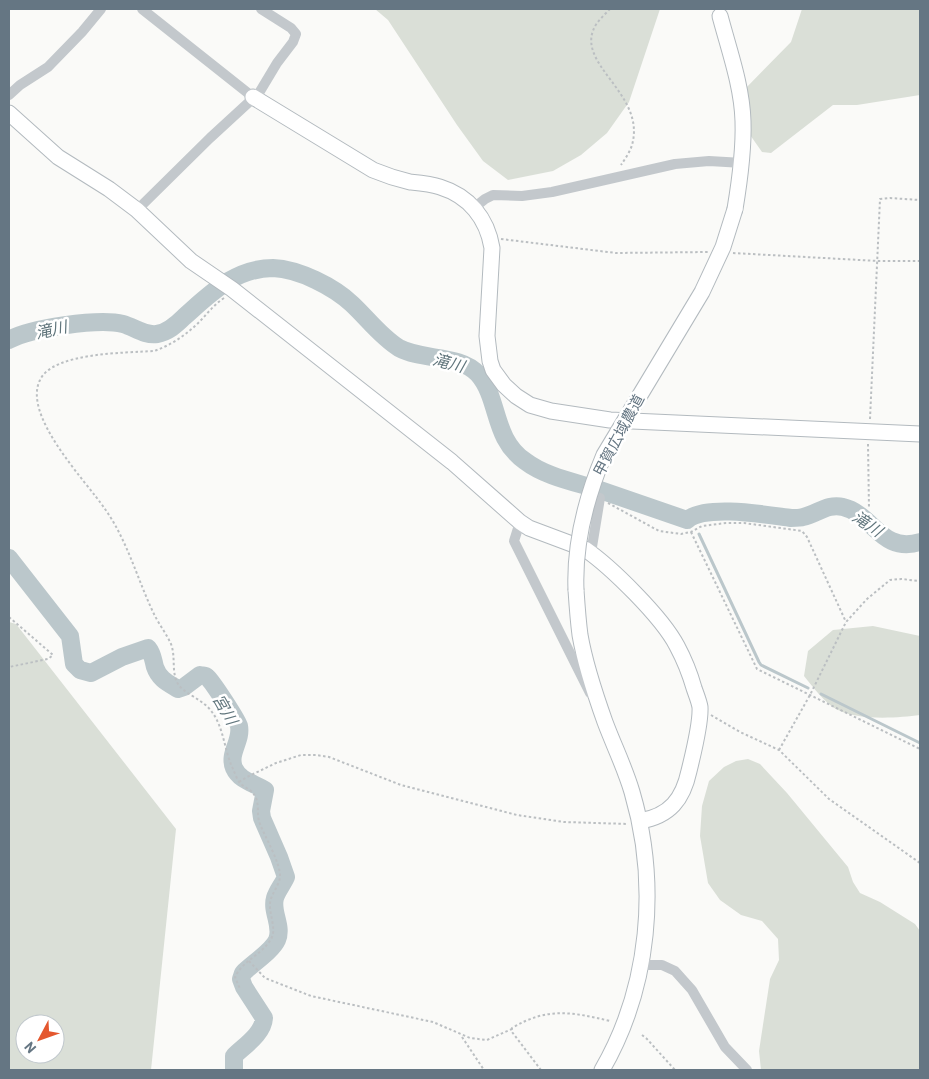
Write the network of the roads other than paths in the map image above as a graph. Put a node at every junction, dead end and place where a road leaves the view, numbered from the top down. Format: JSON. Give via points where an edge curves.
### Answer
{"nodes":[{"id":1,"x":101,"y":9,"type":"edge"},
{"id":2,"x":142,"y":9,"type":"edge"},
{"id":3,"x":261,"y":9,"type":"edge"},
{"id":4,"x":720,"y":16,"type":"dead end"},
{"id":5,"x":9,"y":94,"type":"edge"},
{"id":6,"x":254,"y":98,"type":"junction"},
{"id":7,"x":9,"y":113,"type":"edge"},
{"id":8,"x":743,"y":163,"type":"junction"},
{"id":9,"x":475,"y":207,"type":"junction"},
{"id":10,"x":137,"y":210,"type":"junction"},
{"id":11,"x":920,"y":434,"type":"edge"},
{"id":12,"x":600,"y":498,"type":"road end"},
{"id":13,"x":520,"y":522,"type":"junction"},
{"id":14,"x":590,"y":553,"type":"junction"},
{"id":15,"x":605,"y":723,"type":"junction"},
{"id":16,"x":640,"y":823,"type":"junction"},
{"id":17,"x":640,"y":965,"type":"junction"},
{"id":18,"x":602,"y":1070,"type":"edge"},
{"id":19,"x":747,"y":1070,"type":"edge"}],
"edges":[{"from":1,"to":5,"type":"street","via":[[48,67]]},
{"from":2,"to":6,"type":"street"},
{"from":3,"to":6,"type":"street","via":[[296,34]]},
{"from":4,"to":8,"type":"street","name":"甲賀広域農道","via":[[743,119]]},
{"from":6,"to":9,"type":"street","via":[[373,170],[394,178],[440,186]]},
{"from":6,"to":10,"type":"street"},
{"from":7,"to":10,"type":"street","via":[[58,157]]},
{"from":8,"to":9,"type":"street","via":[[691,162],[552,192],[493,195]]},
{"from":8,"to":15,"type":"street","name":"甲賀広域農道","bridge":true,"via":[[736,209],[710,277],[604,455],[588,496],[577,547],[576,590],[580,635]]},
{"from":9,"to":11,"type":"street","via":[[490,238],[492,258],[488,352],[498,378],[509,391],[530,405],[610,420]]},
{"from":10,"to":13,"type":"street","via":[[191,261],[452,462]]},
{"from":12,"to":14,"type":"street"},
{"from":13,"to":14,"type":"street"},
{"from":13,"to":15,"type":"street","via":[[514,541]]},
{"from":14,"to":16,"type":"street","via":[[656,616],[676,644],[700,707],[686,784],[675,805]]},
{"from":15,"to":16,"type":"street","name":"甲賀広域農道","via":[[623,766]]},
{"from":16,"to":17,"type":"street","name":"甲賀広域農道","via":[[646,864],[647,914]]},
{"from":17,"to":18,"type":"street","name":"甲賀広域農道","via":[[626,1020]]},
{"from":17,"to":19,"type":"street","via":[[662,965],[675,971],[692,990],[725,1047]]}]}
